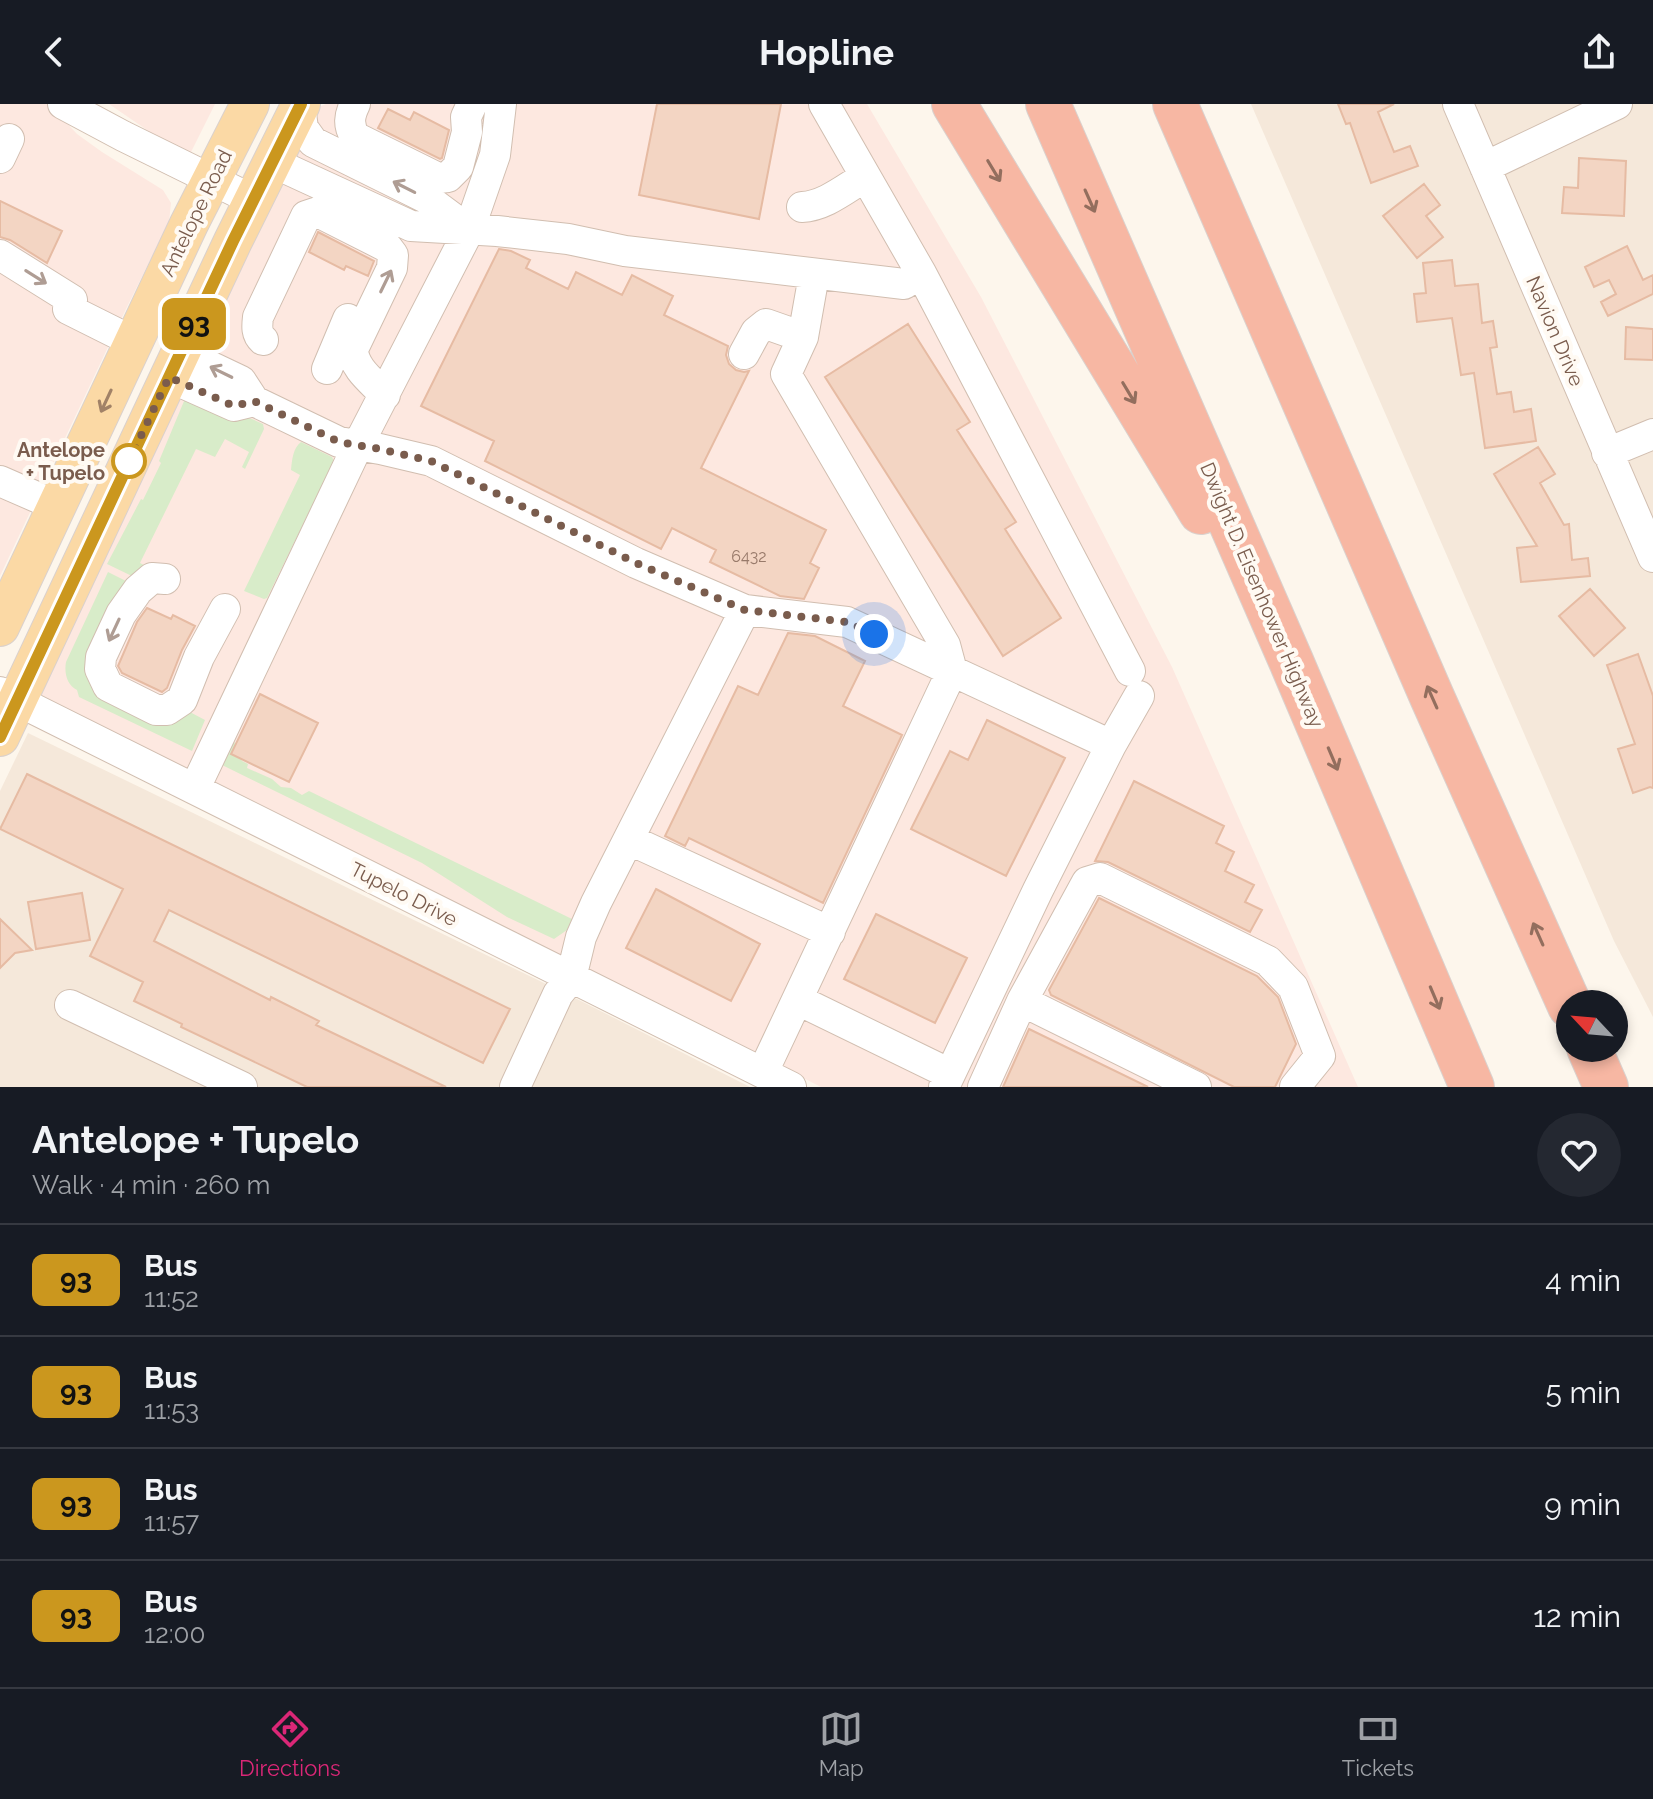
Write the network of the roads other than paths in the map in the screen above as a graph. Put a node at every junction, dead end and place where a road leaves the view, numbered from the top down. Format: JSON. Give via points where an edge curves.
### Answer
{"nodes":[{"id":1,"x":63,"y":104,"type":"edge"},
{"id":2,"x":250,"y":104,"type":"edge"},
{"id":3,"x":355,"y":104,"type":"edge"},
{"id":4,"x":472,"y":104,"type":"edge"},
{"id":5,"x":501,"y":104,"type":"edge"},
{"id":6,"x":824,"y":104,"type":"edge"},
{"id":7,"x":954,"y":104,"type":"edge"},
{"id":8,"x":1048,"y":104,"type":"edge"},
{"id":9,"x":1175,"y":104,"type":"edge"},
{"id":10,"x":1207,"y":104,"type":"edge"},
{"id":11,"x":1458,"y":104,"type":"edge"},
{"id":12,"x":1617,"y":104,"type":"edge"},
{"id":13,"x":291,"y":105,"type":"edge"},
{"id":14,"x":97,"y":115,"type":"edge"},
{"id":15,"x":272,"y":162,"type":"junction"},
{"id":16,"x":1485,"y":167,"type":"junction"},
{"id":17,"x":865,"y":177,"type":"junction"},
{"id":18,"x":212,"y":179,"type":"junction"},
{"id":19,"x":253,"y":200,"type":"junction"},
{"id":20,"x":802,"y":207,"type":"dead end"},
{"id":21,"x":469,"y":230,"type":"junction"},
{"id":22,"x":0,"y":255,"type":"edge"},
{"id":23,"x":921,"y":273,"type":"junction"},
{"id":24,"x":814,"y":275,"type":"junction"},
{"id":25,"x":350,"y":312,"type":"dead end"},
{"id":26,"x":803,"y":337,"type":"junction"},
{"id":27,"x":263,"y":340,"type":"dead end"},
{"id":28,"x":134,"y":342,"type":"junction"},
{"id":29,"x":744,"y":354,"type":"dead end"},
{"id":30,"x":174,"y":365,"type":"junction"},
{"id":31,"x":327,"y":369,"type":"dead end"},
{"id":32,"x":385,"y":395,"type":"junction"},
{"id":33,"x":1653,"y":434,"type":"edge"},
{"id":34,"x":358,"y":445,"type":"junction"},
{"id":35,"x":1607,"y":453,"type":"junction"},
{"id":36,"x":1336,"y":473,"type":"junction"},
{"id":37,"x":0,"y":481,"type":"edge"},
{"id":38,"x":57,"y":506,"type":"junction"},
{"id":39,"x":1653,"y":557,"type":"edge"},
{"id":40,"x":165,"y":579,"type":"dead end"},
{"id":41,"x":225,"y":609,"type":"dead end"},
{"id":42,"x":745,"y":610,"type":"junction"},
{"id":43,"x":0,"y":627,"type":"edge"},
{"id":44,"x":1291,"y":661,"type":"junction"},
{"id":45,"x":952,"y":671,"type":"junction"},
{"id":46,"x":6,"y":696,"type":"edge"},
{"id":47,"x":0,"y":737,"type":"edge"},
{"id":48,"x":1111,"y":745,"type":"junction"},
{"id":49,"x":195,"y":788,"type":"junction"},
{"id":50,"x":630,"y":840,"type":"junction"},
{"id":51,"x":830,"y":932,"type":"junction"},
{"id":52,"x":571,"y":978,"type":"junction"},
{"id":53,"x":1563,"y":990,"type":"edge"},
{"id":54,"x":798,"y":1000,"type":"junction"},
{"id":55,"x":1022,"y":1001,"type":"junction"},
{"id":56,"x":70,"y":1005,"type":"dead end"},
{"id":57,"x":1595,"y":1062,"type":"edge"},
{"id":58,"x":776,"y":1082,"type":"edge"},
{"id":59,"x":951,"y":1082,"type":"edge"},
{"id":60,"x":242,"y":1087,"type":"edge"},
{"id":61,"x":515,"y":1087,"type":"edge"},
{"id":62,"x":983,"y":1087,"type":"edge"},
{"id":63,"x":1196,"y":1087,"type":"edge"},
{"id":64,"x":1295,"y":1087,"type":"edge"},
{"id":65,"x":1472,"y":1087,"type":"edge"},
{"id":66,"x":1606,"y":1087,"type":"edge"}],
"edges":[{"from":1,"to":14,"type":"street"},
{"from":2,"to":18,"type":"main road","name":"Antelope Road"},
{"from":3,"to":4,"type":"street","via":[[349,126],[355,137],[438,178],[458,167]]},
{"from":5,"to":21,"type":"street","via":[[495,155]]},
{"from":6,"to":17,"type":"street"},
{"from":7,"to":44,"type":"highway","one_way":true},
{"from":8,"to":44,"type":"highway","name":"Dwight D. Eisenhower Highway","one_way":true},
{"from":9,"to":36,"type":"highway"},
{"from":10,"to":36,"type":"highway"},
{"from":11,"to":16,"type":"street","name":"Navion Drive"},
{"from":12,"to":16,"type":"street"},
{"from":13,"to":15,"type":"main road","via":[[261,135]]},
{"from":21,"to":13,"type":"street","one_way":true,"via":[[426,198],[313,142]]},
{"from":14,"to":18,"type":"street","via":[[123,136]]},
{"from":15,"to":19,"type":"main road"},
{"from":15,"to":21,"type":"street","via":[[411,226]]},
{"from":16,"to":35,"type":"street","name":"Navion Drive"},
{"from":17,"to":20,"type":"street","via":[[824,202]]},
{"from":17,"to":23,"type":"street"},
{"from":18,"to":19,"type":"street"},
{"from":18,"to":28,"type":"main road","name":"Antelope Road"},
{"from":19,"to":30,"type":"main road"},
{"from":21,"to":24,"type":"street"},
{"from":21,"to":32,"type":"street"},
{"from":22,"to":28,"type":"street","one_way":true},
{"from":23,"to":24,"type":"street","via":[[904,284]]},
{"from":23,"to":48,"type":"street","via":[[1135,684]]},
{"from":24,"to":26,"type":"street"},
{"from":25,"to":31,"type":"street"},
{"from":26,"to":29,"type":"street","via":[[766,324]]},
{"from":26,"to":45,"type":"street","via":[[786,374],[945,645]]},
{"from":32,"to":27,"type":"street","one_way":true,"via":[[353,358],[353,349],[392,268],[393,255],[318,212],[306,216],[258,317]]},
{"from":28,"to":38,"type":"main road","name":"Antelope Road","one_way":true},
{"from":30,"to":34,"type":"street","via":[[234,406],[254,401],[339,442]]},
{"from":30,"to":46,"type":"main road"},
{"from":32,"to":34,"type":"street"},
{"from":33,"to":35,"type":"street"},
{"from":34,"to":42,"type":"street","via":[[431,461],[636,563]]},
{"from":34,"to":49,"type":"street"},
{"from":35,"to":39,"type":"street","name":"Navion Drive"},
{"from":53,"to":36,"type":"highway","one_way":true},
{"from":37,"to":38,"type":"street"},
{"from":38,"to":43,"type":"main road","name":"Antelope Road"},
{"from":40,"to":41,"type":"street","one_way":true,"via":[[152,578],[121,614],[101,657],[108,686],[156,710],[167,710],[182,700]]},
{"from":42,"to":45,"type":"street","via":[[847,622]]},
{"from":42,"to":50,"type":"street"},
{"from":44,"to":65,"type":"highway","name":"Dwight D. Eisenhower Highway","one_way":true},
{"from":45,"to":48,"type":"street"},
{"from":45,"to":51,"type":"street"},
{"from":46,"to":47,"type":"main road"},
{"from":46,"to":49,"type":"street","name":"Tupelo Drive"},
{"from":48,"to":59,"type":"street"},
{"from":49,"to":52,"type":"street","name":"Tupelo Drive"},
{"from":50,"to":51,"type":"street"},
{"from":50,"to":52,"type":"street","via":[[581,937]]},
{"from":51,"to":54,"type":"street"},
{"from":52,"to":58,"type":"street","name":"Tupelo Drive"},
{"from":52,"to":61,"type":"street","via":[[558,994]]},
{"from":54,"to":58,"type":"street"},
{"from":54,"to":59,"type":"street"},
{"from":55,"to":62,"type":"street"},
{"from":55,"to":63,"type":"street"},
{"from":55,"to":64,"type":"street","via":[[1087,882],[1100,878],[1268,961],[1293,987],[1320,1056]]},
{"from":56,"to":60,"type":"street"},
{"from":57,"to":66,"type":"highway"}]}
